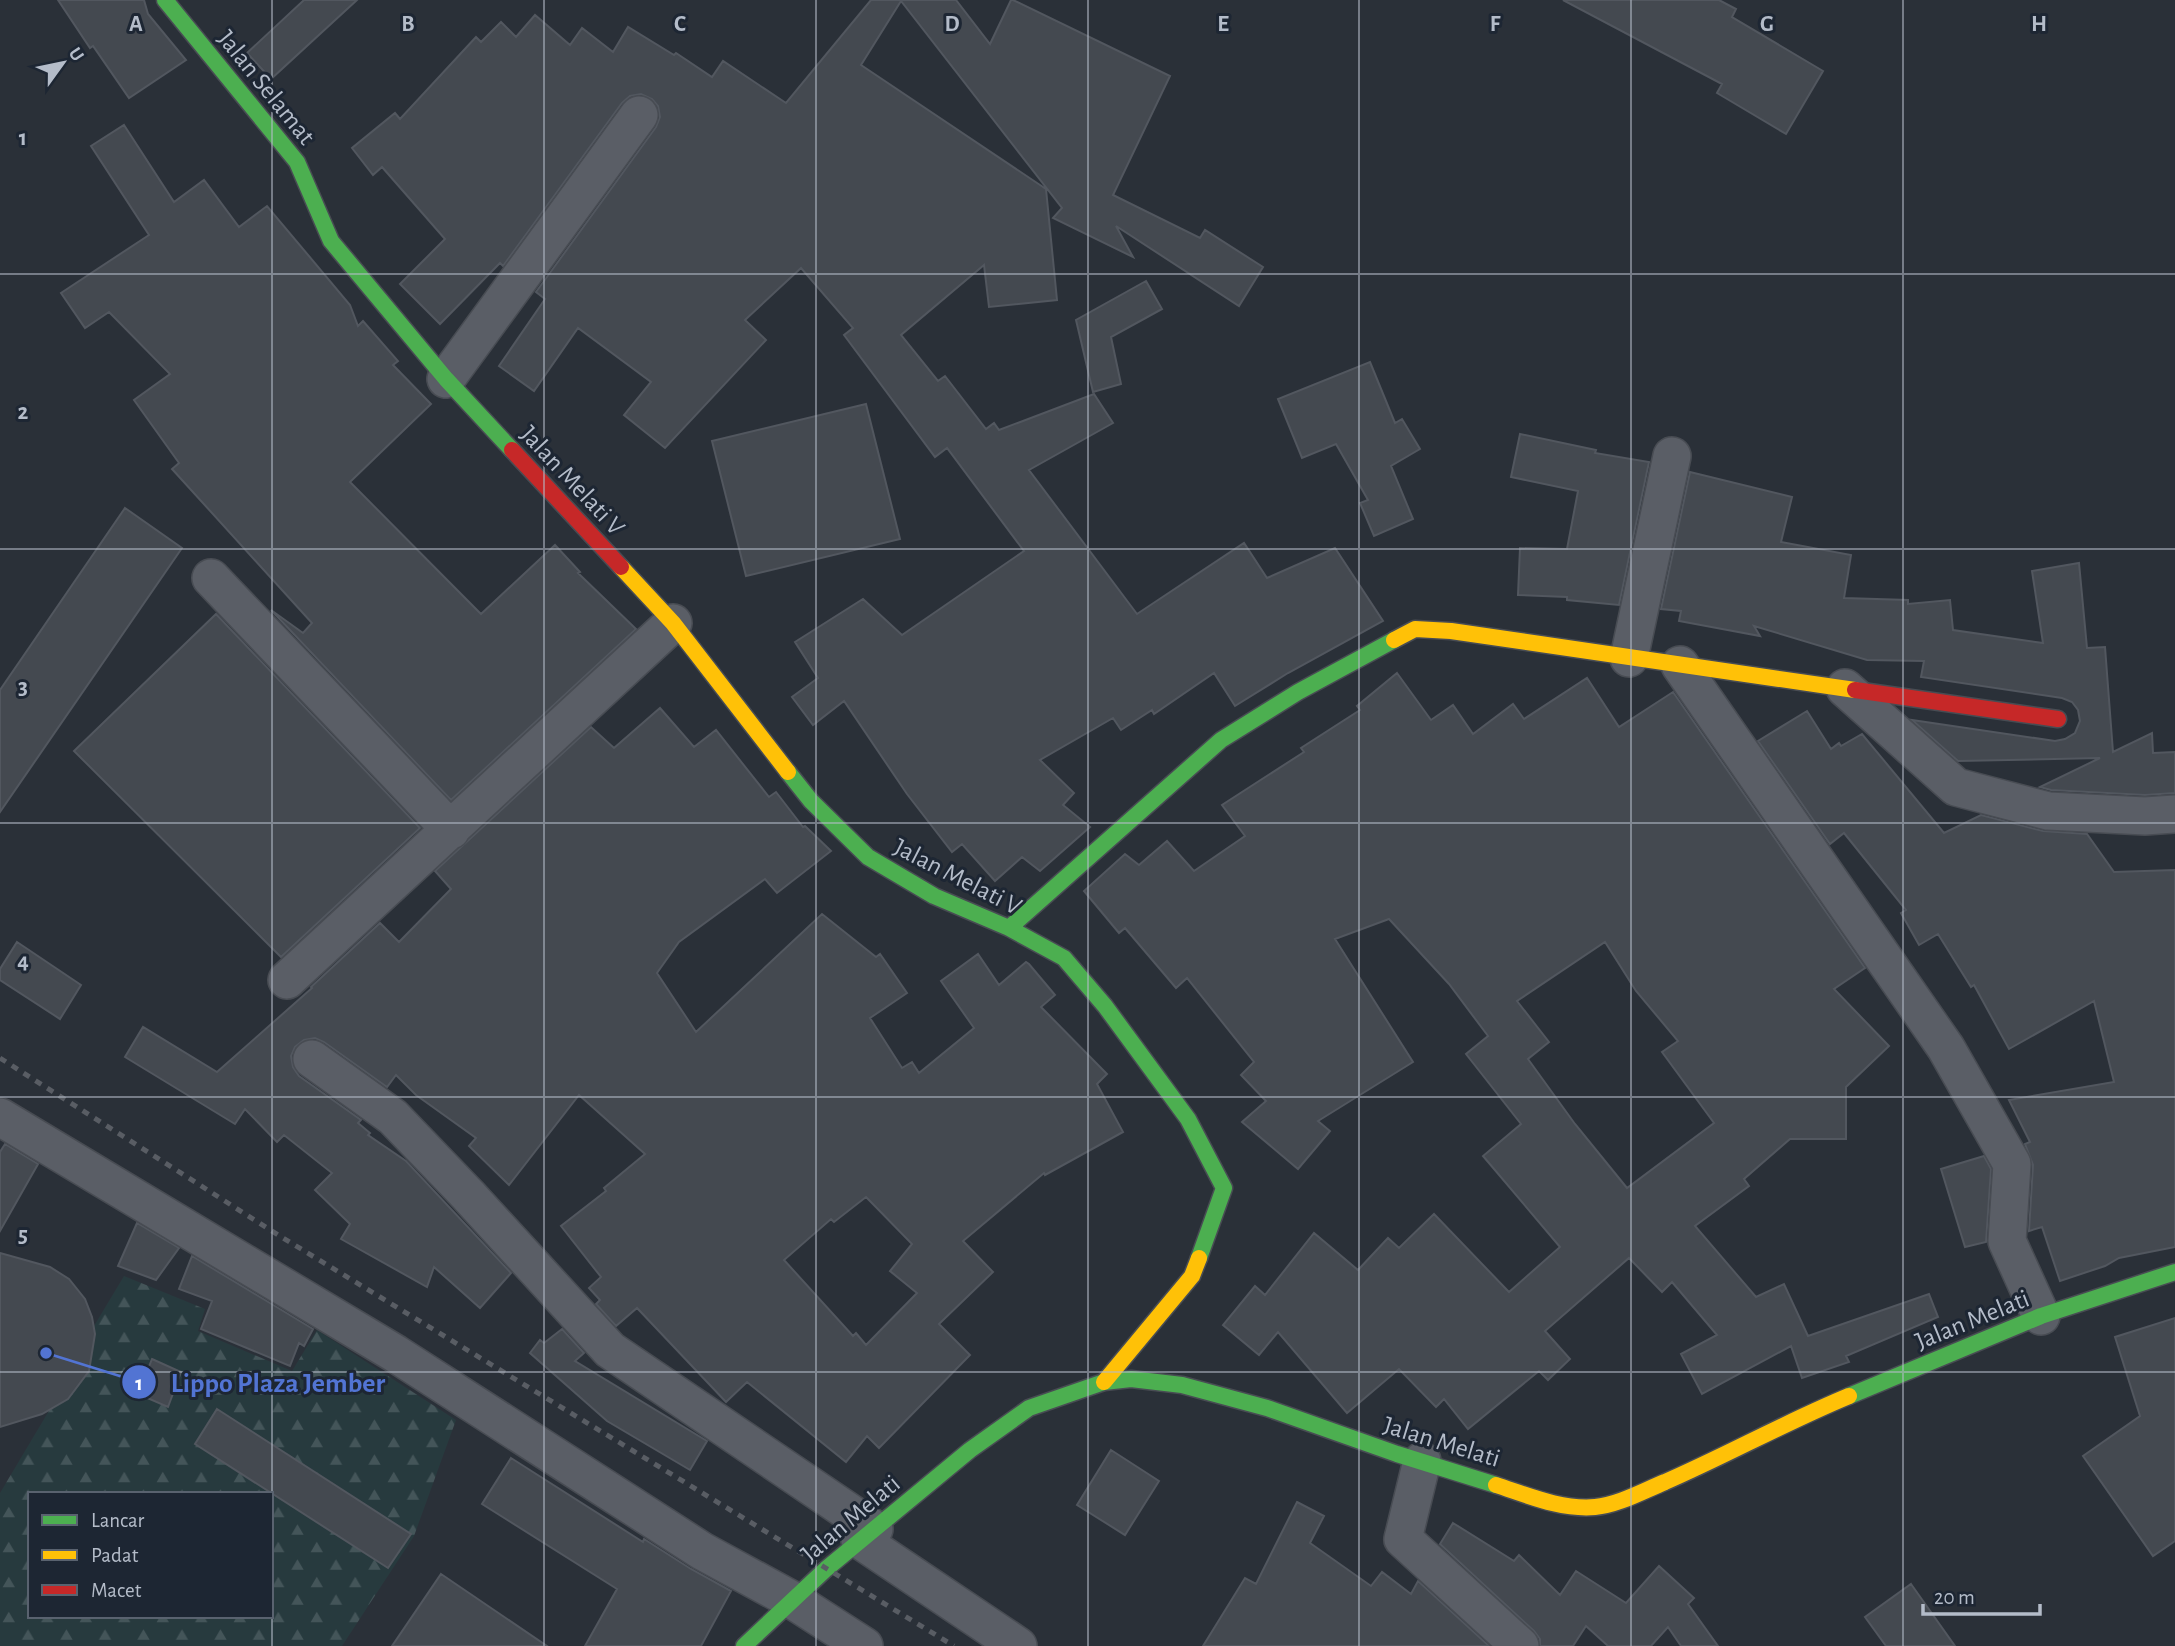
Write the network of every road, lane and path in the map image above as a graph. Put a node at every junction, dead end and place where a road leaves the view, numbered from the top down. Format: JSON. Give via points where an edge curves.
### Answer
{"nodes":[{"id":1,"x":165,"y":0,"type":"edge"},
{"id":2,"x":639,"y":115,"type":"dead end"},
{"id":3,"x":446,"y":379,"type":"junction"},
{"id":4,"x":1672,"y":456,"type":"dead end"},
{"id":5,"x":211,"y":578,"type":"dead end"},
{"id":6,"x":673,"y":623,"type":"junction"},
{"id":7,"x":1629,"y":658,"type":"junction"},
{"id":8,"x":1680,"y":665,"type":"junction"},
{"id":9,"x":1845,"y":688,"type":"junction"},
{"id":10,"x":2057,"y":719,"type":"dead end"},
{"id":11,"x":2175,"y":814,"type":"edge"},
{"id":12,"x":452,"y":830,"type":"junction"},
{"id":13,"x":1009,"y":928,"type":"junction"},
{"id":14,"x":287,"y":980,"type":"dead end"},
{"id":15,"x":312,"y":1059,"type":"dead end"},
{"id":16,"x":0,"y":1117,"type":"edge"},
{"id":17,"x":2175,"y":1272,"type":"edge"},
{"id":18,"x":2041,"y":1316,"type":"junction"},
{"id":19,"x":1104,"y":1382,"type":"junction"},
{"id":20,"x":1422,"y":1461,"type":"junction"},
{"id":21,"x":867,"y":1535,"type":"junction"},
{"id":22,"x":794,"y":1601,"type":"junction"},
{"id":23,"x":744,"y":1646,"type":"edge"},
{"id":24,"x":864,"y":1646,"type":"edge"},
{"id":25,"x":1018,"y":1646,"type":"edge"},
{"id":26,"x":1520,"y":1646,"type":"edge"}],
"edges":[{"from":1,"to":3,"type":"street","name":"Jalan Selamat","via":[[297,162],[331,241]]},
{"from":2,"to":3,"type":"street"},
{"from":3,"to":6,"type":"street","name":"Jalan Melati V"},
{"from":4,"to":7,"type":"street"},
{"from":5,"to":12,"type":"street"},
{"from":6,"to":12,"type":"street"},
{"from":6,"to":13,"type":"street","name":"Jalan Melati V","via":[[811,801],[868,857],[934,896]]},
{"from":7,"to":8,"type":"street"},
{"from":7,"to":13,"type":"street","via":[[1415,629],[1221,740]]},
{"from":8,"to":9,"type":"street"},
{"from":8,"to":18,"type":"street","via":[[1946,1048],[2012,1164],[2007,1241]]},
{"from":9,"to":10,"type":"street"},
{"from":9,"to":11,"type":"street","via":[[1956,787],[2048,811]]},
{"from":12,"to":14,"type":"street"},
{"from":13,"to":19,"type":"street","name":"Jalan Melati V","via":[[1064,958],[1105,1006],[1188,1119],[1224,1188],[1192,1276]]},
{"from":15,"to":21,"type":"street","via":[[393,1117],[610,1350]]},
{"from":16,"to":22,"type":"street","via":[[428,1374],[702,1551]]},
{"from":17,"to":18,"type":"street","name":"Jalan Melati"},
{"from":18,"to":20,"type":"street","name":"Jalan Melati","via":[[1597,1507],[1551,1502]]},
{"from":19,"to":20,"type":"street","name":"Jalan Melati","via":[[1131,1379],[1182,1385],[1268,1408]]},
{"from":19,"to":21,"type":"street","name":"Jalan Melati","via":[[1029,1408]]},
{"from":20,"to":26,"type":"street","via":[[1403,1539]]},
{"from":21,"to":22,"type":"street","name":"Jalan Melati"},
{"from":21,"to":25,"type":"street"},
{"from":22,"to":23,"type":"street","name":"Jalan Melati"},
{"from":22,"to":24,"type":"street"}]}
